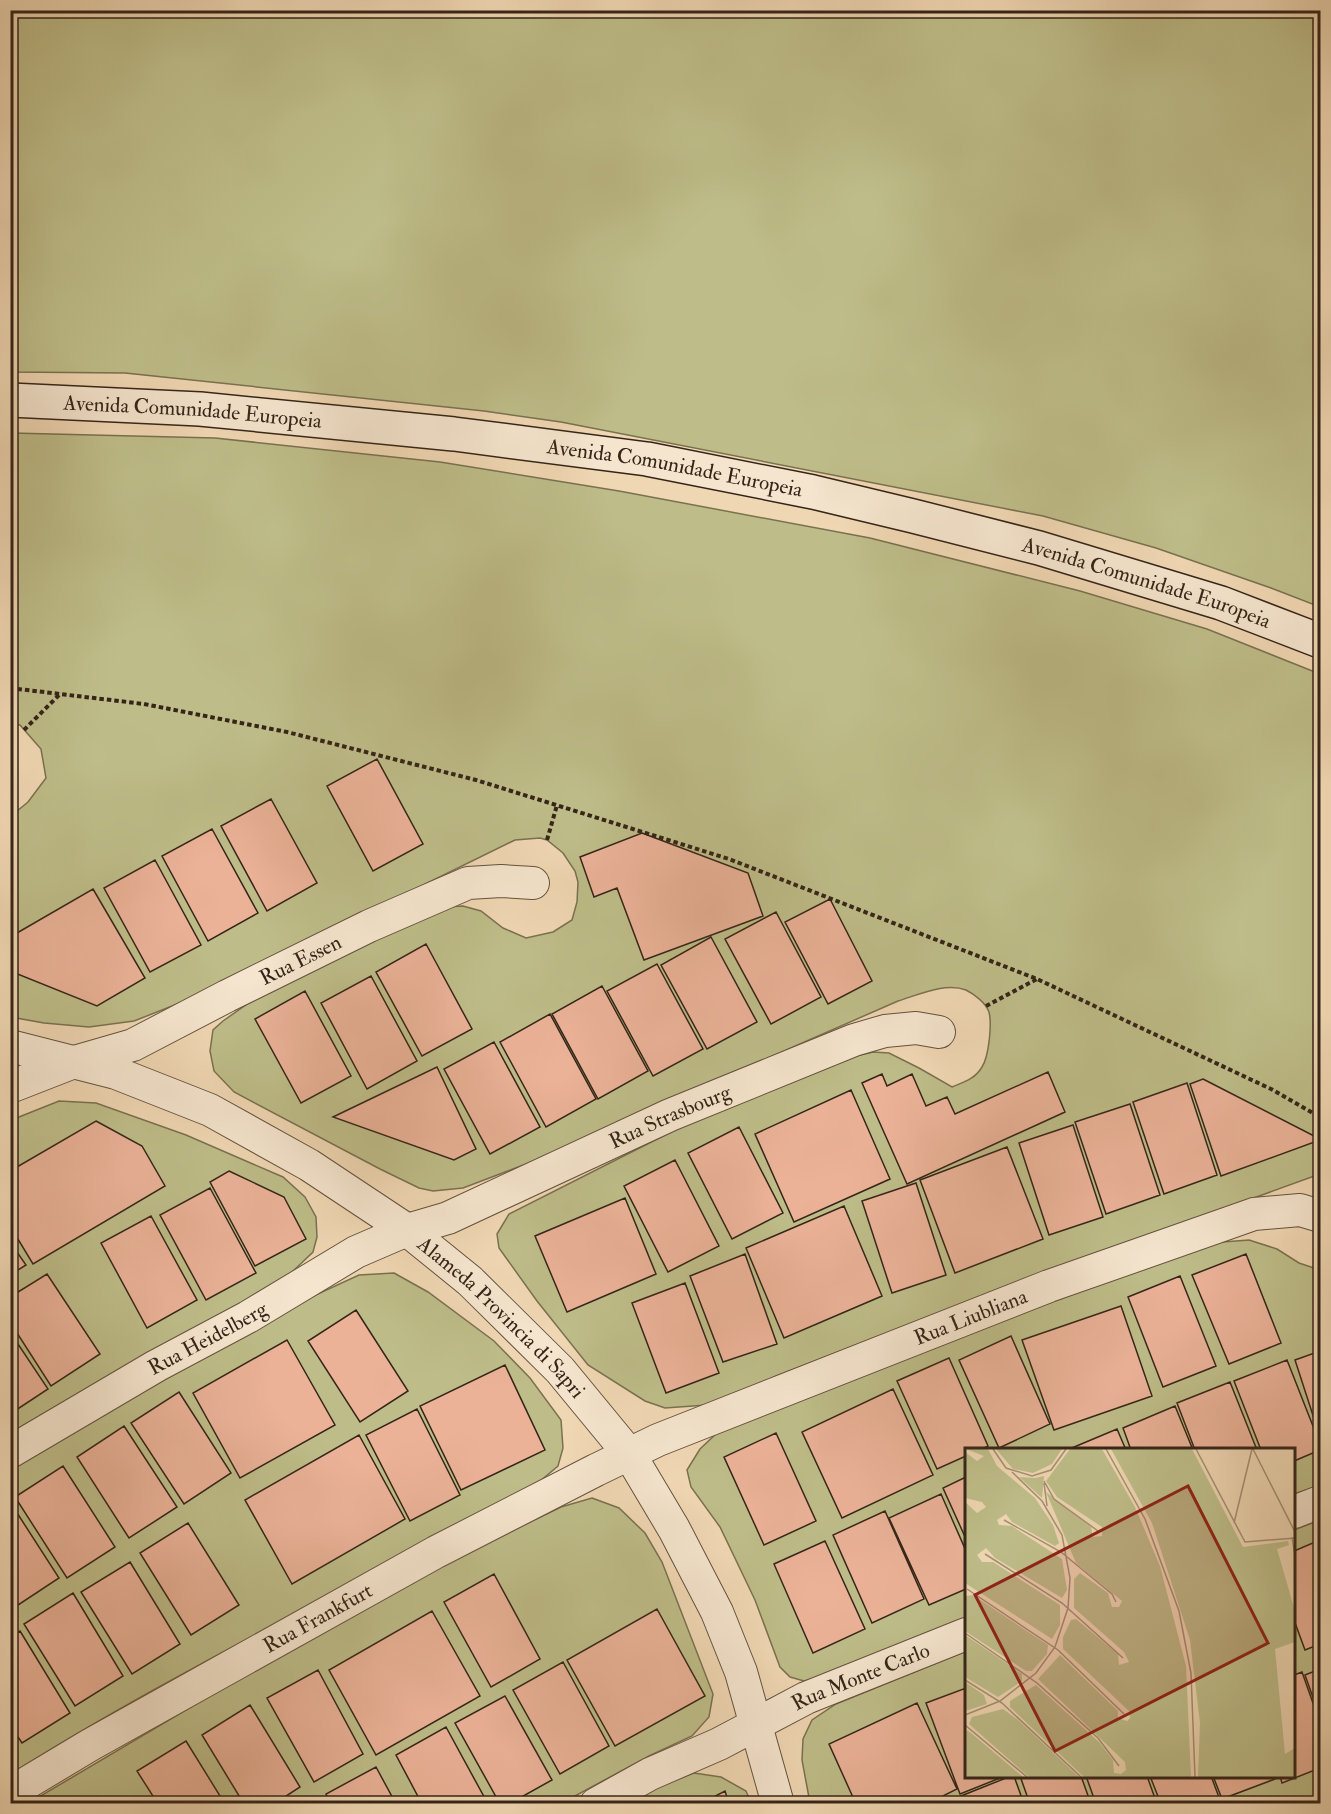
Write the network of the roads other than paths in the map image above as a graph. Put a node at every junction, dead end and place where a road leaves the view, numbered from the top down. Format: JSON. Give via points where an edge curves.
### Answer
{"nodes":[{"id":1,"x":10,"y":400,"type":"edge"},
{"id":2,"x":1320,"y":640,"type":"edge"},
{"id":3,"x":533,"y":883,"type":"dead end"},
{"id":4,"x":939,"y":1032,"type":"dead end"},
{"id":5,"x":10,"y":1046,"type":"edge"},
{"id":6,"x":74,"y":1062,"type":"junction"},
{"id":7,"x":10,"y":1087,"type":"edge"},
{"id":8,"x":1320,"y":1216,"type":"edge"},
{"id":9,"x":407,"y":1230,"type":"junction"},
{"id":10,"x":10,"y":1452,"type":"edge"},
{"id":11,"x":630,"y":1455,"type":"junction"},
{"id":12,"x":1320,"y":1503,"type":"edge"},
{"id":13,"x":1295,"y":1511,"type":"edge"},
{"id":14,"x":965,"y":1634,"type":"edge"},
{"id":15,"x":756,"y":1725,"type":"junction"},
{"id":16,"x":10,"y":1793,"type":"edge"},
{"id":17,"x":596,"y":1803,"type":"edge"},
{"id":18,"x":778,"y":1803,"type":"edge"}],
"edges":[{"from":1,"to":2,"type":"street","name":"Avenida Comunidade Europeia","via":[[212,410],[454,434],[648,459],[813,492],[1039,548],[1221,603]]},
{"from":3,"to":6,"type":"street","name":"Rua Essen","via":[[468,884],[369,926],[133,1045]]},
{"from":4,"to":9,"type":"street","name":"Rua Strasbourg","via":[[915,1028],[854,1040],[670,1115],[448,1218]]},
{"from":5,"to":6,"type":"street","name":"Alameda Provincia di Sapri"},
{"from":6,"to":7,"type":"street","name":"Rua Essen"},
{"from":6,"to":9,"type":"street","name":"Alameda Provincia di Sapri","via":[[116,1073],[210,1110],[309,1165]]},
{"from":8,"to":11,"type":"street","name":"Rua Liubliana","via":[[1300,1210],[1254,1214],[1049,1286],[658,1440]]},
{"from":9,"to":10,"type":"street","name":"Rua Heidelberg","via":[[356,1252]]},
{"from":9,"to":11,"type":"street","name":"Alameda Provincia di Sapri","via":[[470,1281],[560,1370]]},
{"from":11,"to":15,"type":"street","name":"Alameda Provincia di Sapri","via":[[717,1612],[741,1672]]},
{"from":11,"to":16,"type":"street","name":"Rua Frankfurt","via":[[426,1558],[110,1733]]},
{"from":12,"to":13,"type":"street"},
{"from":14,"to":15,"type":"street","name":"Rua Monte Carlo","via":[[806,1698]]},
{"from":15,"to":17,"type":"street","name":"Rua Monte Carlo"},
{"from":15,"to":18,"type":"street","name":"Alameda Provincia di Sapri"}]}
